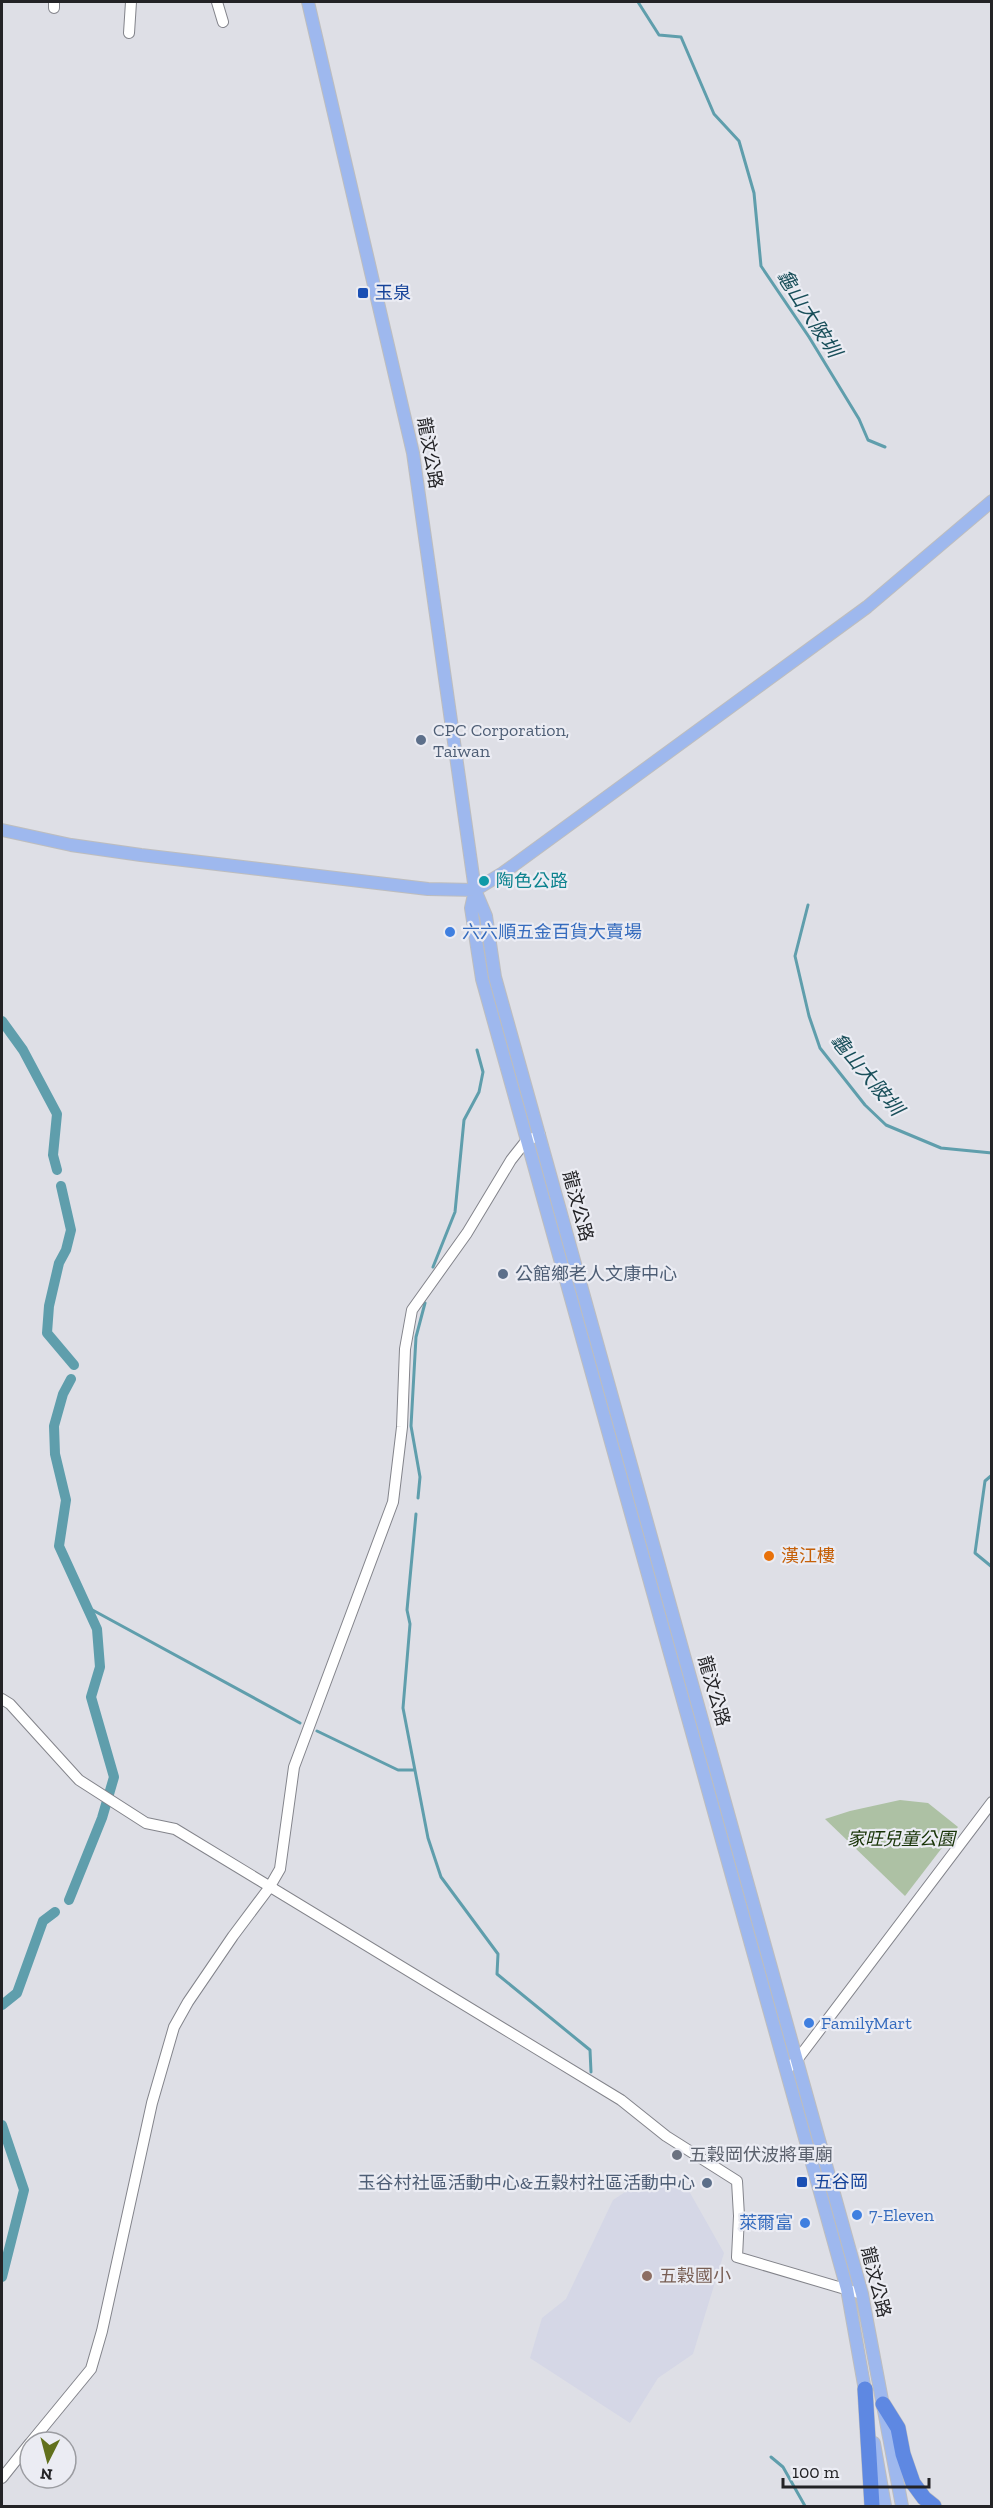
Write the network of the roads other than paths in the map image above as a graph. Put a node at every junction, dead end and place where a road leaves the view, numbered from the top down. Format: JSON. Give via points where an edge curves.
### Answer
{"nodes":[{"id":1,"x":131,"y":2,"type":"edge"},
{"id":2,"x":217,"y":2,"type":"edge"},
{"id":3,"x":308,"y":2,"type":"edge"},
{"id":4,"x":223,"y":22,"type":"dead end"},
{"id":5,"x":129,"y":33,"type":"dead end"},
{"id":6,"x":992,"y":501,"type":"edge"},
{"id":7,"x":2,"y":830,"type":"edge"},
{"id":8,"x":475,"y":890,"type":"junction"},
{"id":9,"x":540,"y":1135,"type":"junction"},
{"id":10,"x":526,"y":1141,"type":"junction"},
{"id":11,"x":661,"y":1573,"type":"junction"},
{"id":12,"x":649,"y":1577,"type":"junction"},
{"id":13,"x":2,"y":1699,"type":"edge"},
{"id":14,"x":723,"y":1790,"type":"junction"},
{"id":15,"x":710,"y":1792,"type":"junction"},
{"id":16,"x":992,"y":1803,"type":"edge"},
{"id":17,"x":269,"y":1888,"type":"junction"},
{"id":18,"x":797,"y":2060,"type":"junction"},
{"id":19,"x":787,"y":2070,"type":"junction"},
{"id":20,"x":847,"y":2289,"type":"junction"},
{"id":21,"x":862,"y":2294,"type":"junction"},
{"id":22,"x":874,"y":2358,"type":"junction"},
{"id":23,"x":858,"y":2360,"type":"junction"},
{"id":24,"x":865,"y":2389,"type":"junction"},
{"id":25,"x":883,"y":2404,"type":"junction"},
{"id":26,"x":42,"y":2430,"type":"edge"},
{"id":27,"x":18,"y":2459,"type":"edge"},
{"id":28,"x":2,"y":2478,"type":"edge"},
{"id":29,"x":872,"y":2506,"type":"edge"},
{"id":30,"x":885,"y":2506,"type":"edge"},
{"id":31,"x":902,"y":2506,"type":"edge"},
{"id":32,"x":934,"y":2506,"type":"edge"}],
"edges":[{"from":1,"to":5,"type":"street"},
{"from":2,"to":4,"type":"street"},
{"from":3,"to":8,"type":"main road","name":"龍汶公路","via":[[414,453]]},
{"from":6,"to":8,"type":"main road","via":[[867,607]]},
{"from":7,"to":8,"type":"main road","via":[[141,855],[428,889]]},
{"from":8,"to":9,"type":"main road","name":"龍汶公路","via":[[486,916],[495,976]]},
{"from":8,"to":10,"type":"main road","name":"龍汶公路","via":[[471,908],[482,979]]},
{"from":9,"to":10,"type":"street"},
{"from":9,"to":11,"type":"main road","name":"龍汶公路"},
{"from":10,"to":12,"type":"main road","name":"龍汶公路"},
{"from":10,"to":17,"type":"street","via":[[412,1310],[405,1349],[402,1427],[393,1502],[294,1767],[280,1869]]},
{"from":11,"to":12,"type":"main road"},
{"from":11,"to":14,"type":"main road","name":"龍汶公路"},
{"from":12,"to":15,"type":"main road","name":"龍汶公路"},
{"from":13,"to":17,"type":"street","via":[[80,1780],[146,1823],[175,1829]]},
{"from":14,"to":15,"type":"main road"},
{"from":14,"to":18,"type":"main road","name":"龍汶公路"},
{"from":15,"to":19,"type":"main road","name":"龍汶公路"},
{"from":16,"to":18,"type":"street"},
{"from":17,"to":20,"type":"street","via":[[621,2100],[666,2136],[737,2181],[737,2258]]},
{"from":17,"to":26,"type":"street","via":[[213,1964],[174,2027],[152,2103],[91,2369]]},
{"from":18,"to":19,"type":"street"},
{"from":18,"to":21,"type":"main road","name":"龍汶公路"},
{"from":19,"to":20,"type":"main road","name":"龍汶公路"},
{"from":20,"to":21,"type":"street"},
{"from":20,"to":23,"type":"main road","name":"龍汶公路"},
{"from":21,"to":22,"type":"main road","name":"龍汶公路"},
{"from":22,"to":23,"type":"main road"},
{"from":22,"to":25,"type":"main road","name":"龍汶公路"},
{"from":23,"to":24,"type":"main road","name":"龍汶公路"},
{"from":24,"to":29,"type":"highway"},
{"from":24,"to":30,"type":"main road","name":"龍汶公路"},
{"from":25,"to":31,"type":"main road","name":"龍汶公路"},
{"from":25,"to":32,"type":"highway","via":[[898,2428],[913,2483]]},
{"from":27,"to":28,"type":"street"}]}
